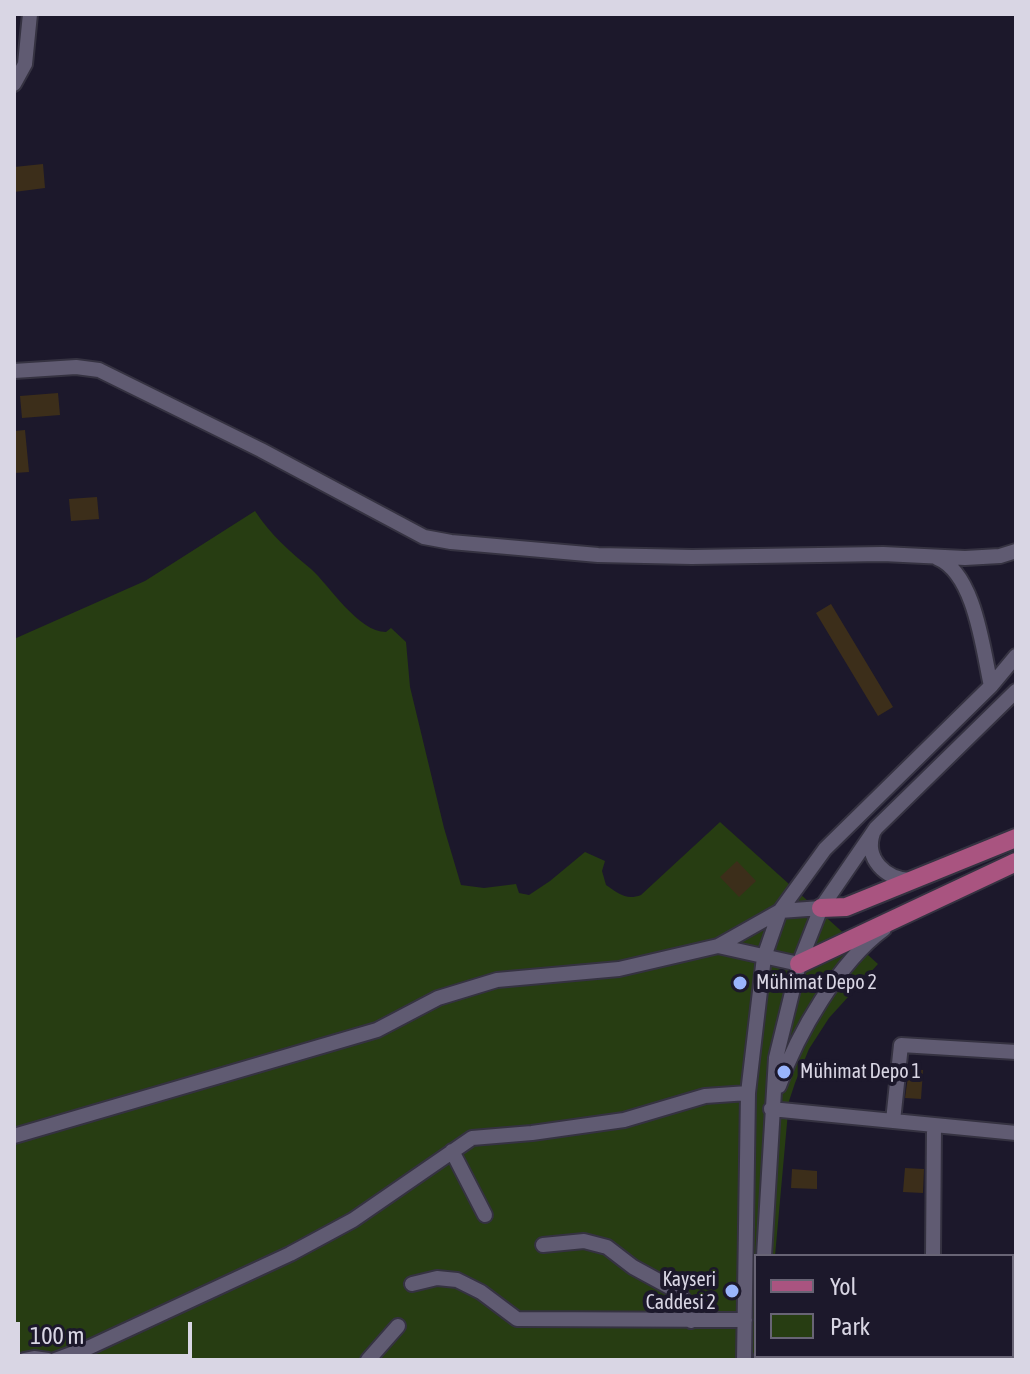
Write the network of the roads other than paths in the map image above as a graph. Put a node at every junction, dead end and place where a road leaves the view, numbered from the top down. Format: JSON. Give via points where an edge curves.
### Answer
{"nodes":[{"id":1,"x":30,"y":14,"type":"edge"},
{"id":2,"x":14,"y":84,"type":"edge"},
{"id":3,"x":14,"y":371,"type":"edge"},
{"id":4,"x":1016,"y":551,"type":"edge"},
{"id":5,"x":930,"y":556,"type":"junction"},
{"id":6,"x":1016,"y":656,"type":"edge"},
{"id":7,"x":991,"y":686,"type":"junction"},
{"id":8,"x":1016,"y":691,"type":"edge"},
{"id":9,"x":876,"y":828,"type":"junction"},
{"id":10,"x":1016,"y":838,"type":"edge"},
{"id":11,"x":1016,"y":862,"type":"edge"},
{"id":12,"x":919,"y":879,"type":"junction"},
{"id":13,"x":821,"y":908,"type":"junction"},
{"id":14,"x":912,"y":909,"type":"junction"},
{"id":15,"x":780,"y":911,"type":"junction"},
{"id":16,"x":718,"y":946,"type":"junction"},
{"id":17,"x":764,"y":957,"type":"junction"},
{"id":18,"x":799,"y":964,"type":"junction"},
{"id":19,"x":1016,"y":1052,"type":"edge"},
{"id":20,"x":748,"y":1093,"type":"junction"},
{"id":21,"x":771,"y":1109,"type":"junction"},
{"id":22,"x":893,"y":1121,"type":"junction"},
{"id":23,"x":934,"y":1126,"type":"junction"},
{"id":24,"x":1016,"y":1133,"type":"edge"},
{"id":25,"x":14,"y":1136,"type":"edge"},
{"id":26,"x":452,"y":1151,"type":"junction"},
{"id":27,"x":485,"y":1215,"type":"dead end"},
{"id":28,"x":543,"y":1245,"type":"dead end"},
{"id":29,"x":764,"y":1254,"type":"edge"},
{"id":30,"x":933,"y":1254,"type":"edge"},
{"id":31,"x":412,"y":1284,"type":"dead end"},
{"id":32,"x":745,"y":1320,"type":"junction"},
{"id":33,"x":691,"y":1321,"type":"junction"},
{"id":34,"x":398,"y":1326,"type":"dead end"},
{"id":35,"x":24,"y":1360,"type":"edge"},
{"id":36,"x":48,"y":1360,"type":"edge"},
{"id":37,"x":55,"y":1360,"type":"edge"},
{"id":38,"x":368,"y":1360,"type":"edge"},
{"id":39,"x":744,"y":1360,"type":"edge"}],
"edges":[{"from":1,"to":2,"type":"street","via":[[25,64]]},
{"from":3,"to":5,"type":"street","via":[[99,370],[424,537],[598,555]]},
{"from":4,"to":5,"type":"street","via":[[1000,556]]},
{"from":5,"to":7,"type":"street","via":[[944,561],[959,577],[978,624]]},
{"from":6,"to":7,"type":"street"},
{"from":7,"to":15,"type":"street","via":[[825,849]]},
{"from":8,"to":9,"type":"street"},
{"from":9,"to":12,"type":"street","via":[[872,851],[884,872],[907,881]]},
{"from":9,"to":13,"type":"street"},
{"from":10,"to":12,"type":"main road"},
{"from":11,"to":14,"type":"main road"},
{"from":12,"to":13,"type":"main road","via":[[846,907]]},
{"from":13,"to":15,"type":"street"},
{"from":13,"to":18,"type":"street"},
{"from":14,"to":18,"type":"main road"},
{"from":14,"to":21,"type":"street","via":[[873,938],[838,978],[784,1072]]},
{"from":15,"to":16,"type":"street"},
{"from":15,"to":17,"type":"street"},
{"from":16,"to":17,"type":"street"},
{"from":16,"to":25,"type":"street","via":[[619,969],[497,980],[438,998],[377,1030]]},
{"from":17,"to":18,"type":"street"},
{"from":17,"to":20,"type":"street"},
{"from":18,"to":21,"type":"street","via":[[776,1058]]},
{"from":19,"to":22,"type":"street","via":[[901,1045]]},
{"from":20,"to":26,"type":"street","via":[[705,1096],[624,1120],[472,1138]]},
{"from":20,"to":32,"type":"street"},
{"from":21,"to":22,"type":"street"},
{"from":21,"to":29,"type":"street"},
{"from":22,"to":23,"type":"street"},
{"from":23,"to":24,"type":"street"},
{"from":23,"to":30,"type":"street"},
{"from":26,"to":27,"type":"street"},
{"from":26,"to":37,"type":"street","via":[[353,1220],[290,1254]]},
{"from":28,"to":33,"type":"street","via":[[584,1241],[607,1247],[677,1291],[689,1306]]},
{"from":31,"to":33,"type":"street","via":[[457,1280],[517,1319]]},
{"from":32,"to":33,"type":"street"},
{"from":32,"to":39,"type":"street"},
{"from":34,"to":38,"type":"street"},
{"from":35,"to":36,"type":"street"}]}
